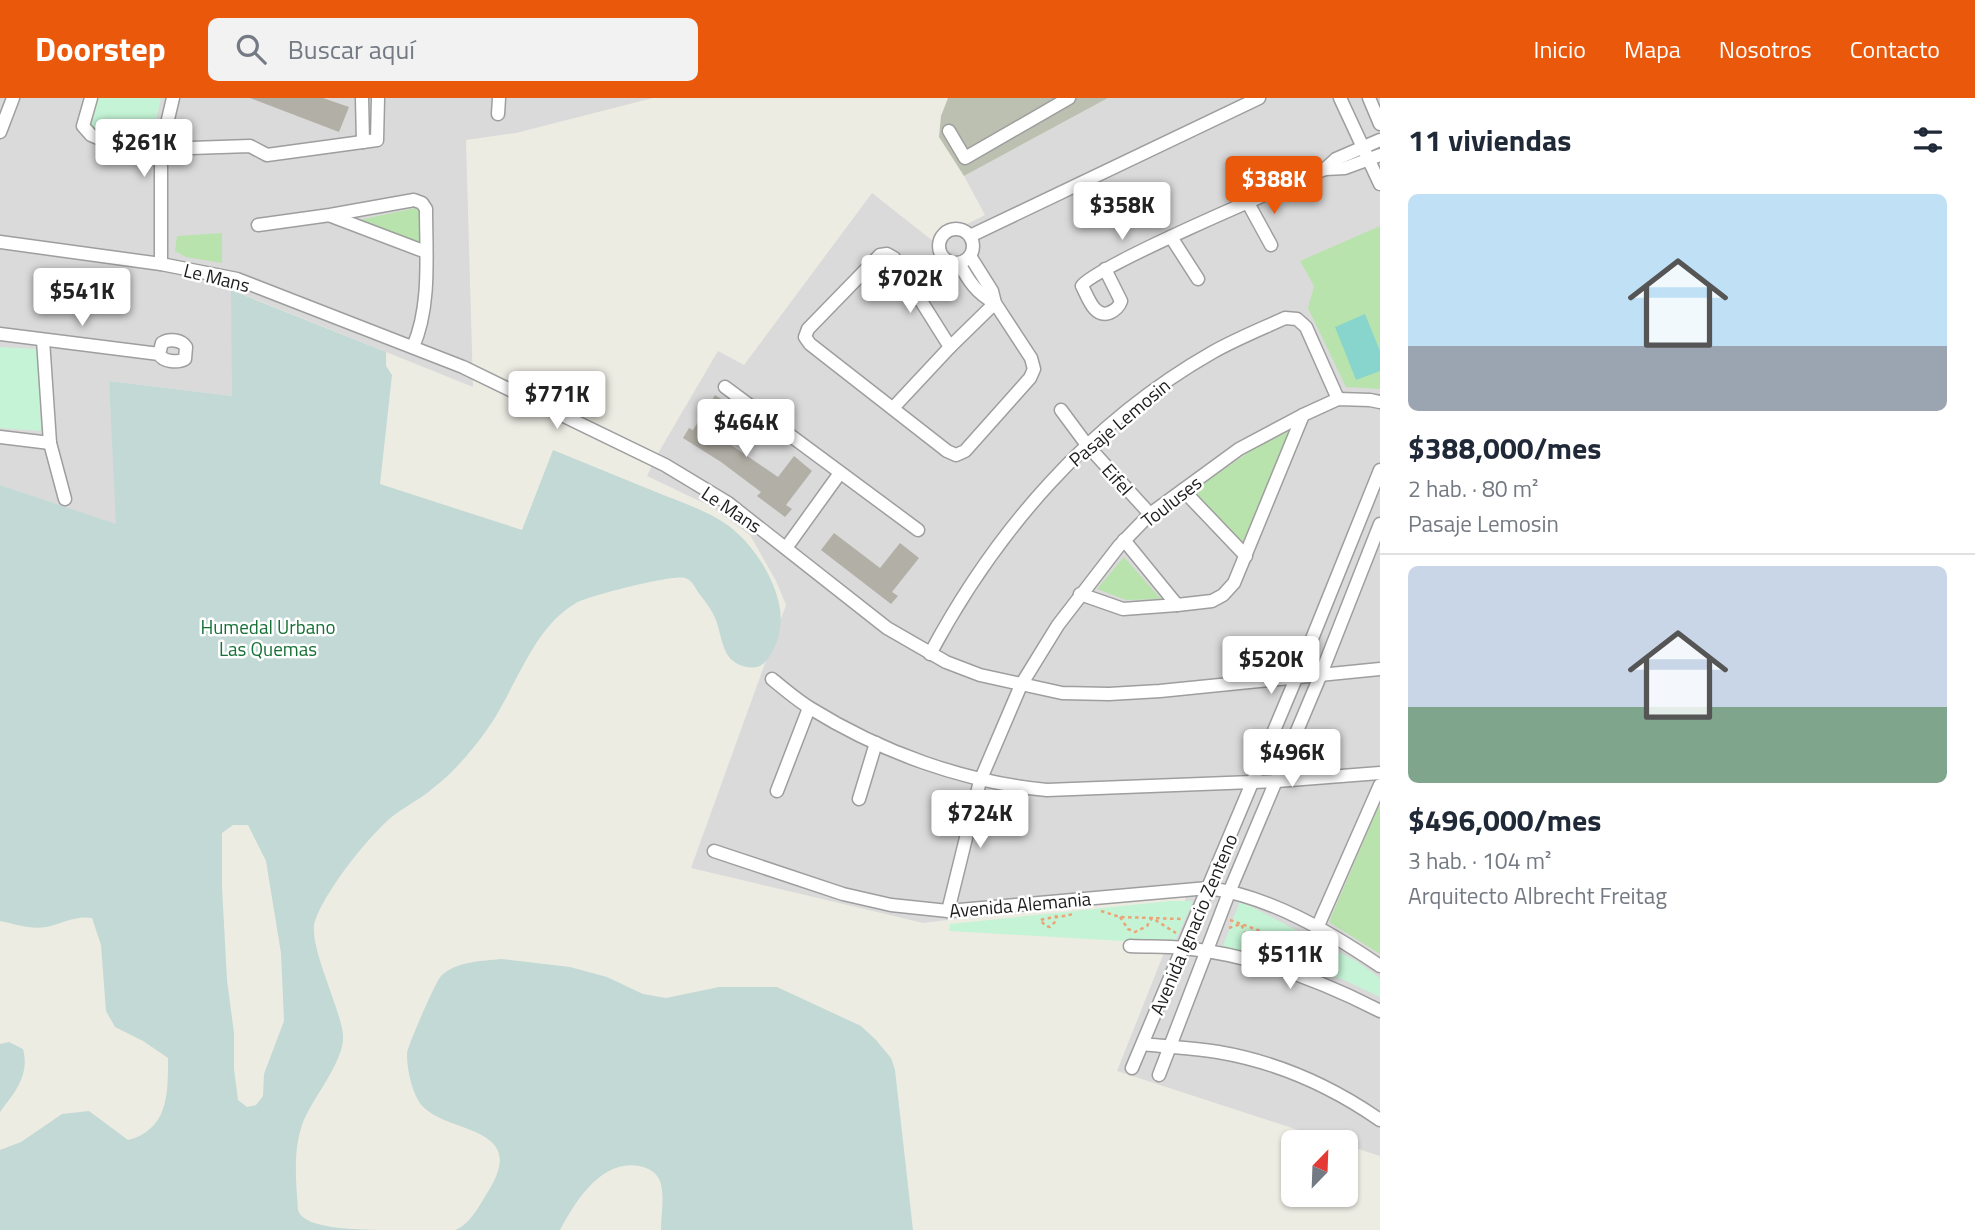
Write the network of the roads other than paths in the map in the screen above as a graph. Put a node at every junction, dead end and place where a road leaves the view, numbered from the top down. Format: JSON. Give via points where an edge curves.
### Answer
{"nodes":[{"id":1,"x":13,"y":98,"type":"edge"},
{"id":2,"x":91,"y":98,"type":"edge"},
{"id":3,"x":173,"y":98,"type":"edge"},
{"id":4,"x":362,"y":98,"type":"edge"},
{"id":5,"x":378,"y":98,"type":"edge"},
{"id":6,"x":499,"y":98,"type":"edge"},
{"id":7,"x":1069,"y":98,"type":"edge"},
{"id":8,"x":1259,"y":98,"type":"edge"},
{"id":9,"x":1340,"y":98,"type":"edge"},
{"id":10,"x":1368,"y":98,"type":"edge"},
{"id":11,"x":1248,"y":101,"type":"edge"},
{"id":12,"x":498,"y":114,"type":"dead end"},
{"id":13,"x":1380,"y":124,"type":"edge"},
{"id":14,"x":949,"y":131,"type":"dead end"},
{"id":15,"x":0,"y":132,"type":"edge"},
{"id":16,"x":1380,"y":140,"type":"edge"},
{"id":17,"x":363,"y":142,"type":"junction"},
{"id":18,"x":161,"y":149,"type":"junction"},
{"id":19,"x":1371,"y":153,"type":"edge"},
{"id":20,"x":1380,"y":184,"type":"edge"},
{"id":21,"x":1248,"y":203,"type":"junction"},
{"id":22,"x":330,"y":215,"type":"junction"},
{"id":23,"x":258,"y":225,"type":"dead end"},
{"id":24,"x":970,"y":236,"type":"junction"},
{"id":25,"x":1171,"y":237,"type":"junction"},
{"id":26,"x":0,"y":242,"type":"edge"},
{"id":27,"x":1271,"y":245,"type":"dead end"},
{"id":28,"x":426,"y":252,"type":"junction"},
{"id":29,"x":970,"y":256,"type":"junction"},
{"id":30,"x":959,"y":263,"type":"junction"},
{"id":31,"x":161,"y":264,"type":"junction"},
{"id":32,"x":1105,"y":270,"type":"dead end"},
{"id":33,"x":1198,"y":279,"type":"dead end"},
{"id":34,"x":995,"y":303,"type":"junction"},
{"id":35,"x":0,"y":334,"type":"edge"},
{"id":36,"x":43,"y":340,"type":"junction"},
{"id":37,"x":413,"y":347,"type":"junction"},
{"id":38,"x":950,"y":347,"type":"junction"},
{"id":39,"x":159,"y":354,"type":"dead end"},
{"id":40,"x":725,"y":387,"type":"dead end"},
{"id":41,"x":1338,"y":399,"type":"junction"},
{"id":42,"x":1380,"y":402,"type":"edge"},
{"id":43,"x":893,"y":408,"type":"junction"},
{"id":44,"x":1061,"y":410,"type":"dead end"},
{"id":45,"x":1303,"y":415,"type":"junction"},
{"id":46,"x":0,"y":437,"type":"edge"},
{"id":47,"x":50,"y":443,"type":"junction"},
{"id":48,"x":1087,"y":445,"type":"junction"},
{"id":49,"x":1380,"y":470,"type":"edge"},
{"id":50,"x":840,"y":473,"type":"junction"},
{"id":51,"x":1183,"y":490,"type":"junction"},
{"id":52,"x":65,"y":499,"type":"dead end"},
{"id":53,"x":1150,"y":514,"type":"junction"},
{"id":54,"x":1380,"y":524,"type":"edge"},
{"id":55,"x":918,"y":530,"type":"dead end"},
{"id":56,"x":1125,"y":540,"type":"junction"},
{"id":57,"x":786,"y":548,"type":"junction"},
{"id":58,"x":1246,"y":556,"type":"junction"},
{"id":59,"x":1080,"y":594,"type":"junction"},
{"id":60,"x":1177,"y":605,"type":"junction"},
{"id":61,"x":930,"y":653,"type":"junction"},
{"id":62,"x":1380,"y":669,"type":"edge"},
{"id":63,"x":1321,"y":674,"type":"junction"},
{"id":64,"x":1297,"y":676,"type":"junction"},
{"id":65,"x":772,"y":679,"type":"dead end"},
{"id":66,"x":1021,"y":685,"type":"junction"},
{"id":67,"x":809,"y":708,"type":"junction"},
{"id":68,"x":876,"y":743,"type":"junction"},
{"id":69,"x":1380,"y":773,"type":"edge"},
{"id":70,"x":980,"y":780,"type":"junction"},
{"id":71,"x":1277,"y":781,"type":"junction"},
{"id":72,"x":1251,"y":782,"type":"junction"},
{"id":73,"x":1380,"y":785,"type":"edge"},
{"id":74,"x":777,"y":791,"type":"dead end"},
{"id":75,"x":859,"y":799,"type":"dead end"},
{"id":76,"x":714,"y":851,"type":"dead end"},
{"id":77,"x":1208,"y":888,"type":"junction"},
{"id":78,"x":1230,"y":890,"type":"junction"},
{"id":79,"x":948,"y":911,"type":"junction"},
{"id":80,"x":1317,"y":928,"type":"junction"},
{"id":81,"x":1184,"y":944,"type":"junction"},
{"id":82,"x":1130,"y":946,"type":"dead end"},
{"id":83,"x":1208,"y":951,"type":"junction"},
{"id":84,"x":1380,"y":966,"type":"edge"},
{"id":85,"x":1380,"y":1011,"type":"edge"},
{"id":86,"x":1143,"y":1044,"type":"junction"},
{"id":87,"x":1171,"y":1047,"type":"junction"},
{"id":88,"x":1132,"y":1068,"type":"dead end"},
{"id":89,"x":1159,"y":1075,"type":"dead end"},
{"id":90,"x":1380,"y":1120,"type":"edge"}],
"edges":[{"from":1,"to":15,"type":"street"},
{"from":2,"to":18,"type":"street","via":[[83,126],[90,135]]},
{"from":3,"to":18,"type":"street"},
{"from":4,"to":17,"type":"street"},
{"from":5,"to":17,"type":"street","via":[[377,140]]},
{"from":6,"to":12,"type":"street"},
{"from":7,"to":14,"type":"street","via":[[965,158]]},
{"from":8,"to":11,"type":"street"},
{"from":9,"to":19,"type":"street"},
{"from":10,"to":13,"type":"street"},
{"from":11,"to":24,"type":"street"},
{"from":16,"to":19,"type":"street"},
{"from":17,"to":18,"type":"street","via":[[267,155],[250,146]]},
{"from":18,"to":31,"type":"street"},
{"from":19,"to":20,"type":"street"},
{"from":19,"to":21,"type":"street","via":[[1336,159],[1325,169]]},
{"from":21,"to":25,"type":"street"},
{"from":21,"to":27,"type":"street"},
{"from":22,"to":23,"type":"street"},
{"from":22,"to":28,"type":"street"},
{"from":22,"to":28,"type":"street","via":[[414,200],[422,203]]},
{"from":24,"to":29,"type":"street"},
{"from":24,"to":30,"type":"street","via":[[957,229],[941,240],[946,259]]},
{"from":25,"to":32,"type":"street"},
{"from":25,"to":33,"type":"street"},
{"from":26,"to":31,"type":"street","name":"Le Mans"},
{"from":28,"to":37,"type":"street","via":[[423,313]]},
{"from":29,"to":30,"type":"street"},
{"from":29,"to":34,"type":"street"},
{"from":30,"to":34,"type":"street","via":[[971,284]]},
{"from":31,"to":37,"type":"street","name":"Le Mans","via":[[247,282]]},
{"from":34,"to":38,"type":"street"},
{"from":34,"to":43,"type":"street","via":[[1034,369],[965,451],[956,455],[947,451]]},
{"from":35,"to":36,"type":"street"},
{"from":36,"to":39,"type":"street"},
{"from":36,"to":47,"type":"street"},
{"from":37,"to":57,"type":"street","name":"Le Mans","via":[[665,465],[728,503]]},
{"from":38,"to":43,"type":"street"},
{"from":38,"to":43,"type":"street","via":[[894,258],[887,254],[880,255],[808,329],[810,344]]},
{"from":40,"to":50,"type":"street"},
{"from":41,"to":42,"type":"street","name":"Touluses"},
{"from":41,"to":45,"type":"street","name":"Touluses"},
{"from":41,"to":48,"type":"street","name":"Pasaje Lemosin","via":[[1304,324],[1285,317],[1188,367]]},
{"from":44,"to":48,"type":"street","name":"Eifel"},
{"from":45,"to":51,"type":"street","name":"Touluses","via":[[1239,449]]},
{"from":45,"to":58,"type":"street"},
{"from":46,"to":47,"type":"street"},
{"from":47,"to":52,"type":"street"},
{"from":48,"to":53,"type":"street","name":"Eifel"},
{"from":48,"to":61,"type":"street","name":"Pasaje Lemosin","via":[[1003,537]]},
{"from":49,"to":64,"type":"street","name":"Avenida Ignacio Zenteno"},
{"from":50,"to":55,"type":"street"},
{"from":50,"to":57,"type":"street"},
{"from":51,"to":53,"type":"street","name":"Touluses"},
{"from":51,"to":58,"type":"street"},
{"from":53,"to":56,"type":"street","name":"Touluses"},
{"from":54,"to":63,"type":"street","name":"Avenida Ignacio Zenteno"},
{"from":56,"to":59,"type":"street","name":"Touluses"},
{"from":56,"to":60,"type":"street"},
{"from":57,"to":61,"type":"street","name":"Le Mans","via":[[887,628]]},
{"from":58,"to":60,"type":"street","via":[[1223,595]]},
{"from":59,"to":60,"type":"street","via":[[1123,608]]},
{"from":59,"to":66,"type":"street","name":"Touluses"},
{"from":61,"to":66,"type":"street","name":"Le Mans","via":[[980,676]]},
{"from":62,"to":63,"type":"street","name":"Le Mans"},
{"from":63,"to":64,"type":"street","name":"Le Mans"},
{"from":63,"to":71,"type":"street","name":"Avenida Ignacio Zenteno"},
{"from":64,"to":66,"type":"street","name":"Le Mans","via":[[1109,694],[1062,693]]},
{"from":64,"to":72,"type":"street","name":"Avenida Ignacio Zenteno"},
{"from":65,"to":67,"type":"street"},
{"from":66,"to":70,"type":"street","name":"Touluses"},
{"from":67,"to":68,"type":"street"},
{"from":67,"to":74,"type":"street"},
{"from":68,"to":70,"type":"street"},
{"from":68,"to":75,"type":"street"},
{"from":69,"to":71,"type":"street"},
{"from":70,"to":72,"type":"street","via":[[1047,790]]},
{"from":70,"to":79,"type":"street","name":"Touluses"},
{"from":71,"to":72,"type":"street"},
{"from":71,"to":78,"type":"street","name":"Avenida Ignacio Zenteno"},
{"from":72,"to":77,"type":"street","name":"Avenida Ignacio Zenteno"},
{"from":73,"to":80,"type":"street"},
{"from":76,"to":79,"type":"street","name":"Avenida Alemania","via":[[843,894]]},
{"from":77,"to":78,"type":"street","name":"Avenida Alemania"},
{"from":77,"to":79,"type":"street","name":"Avenida Alemania"},
{"from":77,"to":81,"type":"street","name":"Avenida Ignacio Zenteno"},
{"from":78,"to":80,"type":"street"},
{"from":78,"to":83,"type":"street","name":"Avenida Ignacio Zenteno"},
{"from":80,"to":84,"type":"street"},
{"from":81,"to":82,"type":"street"},
{"from":81,"to":83,"type":"street"},
{"from":81,"to":86,"type":"street","name":"Avenida Ignacio Zenteno"},
{"from":83,"to":85,"type":"street","via":[[1271,967]]},
{"from":83,"to":87,"type":"street","name":"Avenida Ignacio Zenteno"},
{"from":86,"to":87,"type":"street"},
{"from":86,"to":88,"type":"street","name":"Avenida Ignacio Zenteno"},
{"from":87,"to":89,"type":"street","name":"Avenida Ignacio Zenteno"},
{"from":87,"to":90,"type":"street","via":[[1239,1056],[1283,1068],[1325,1086]]}]}
